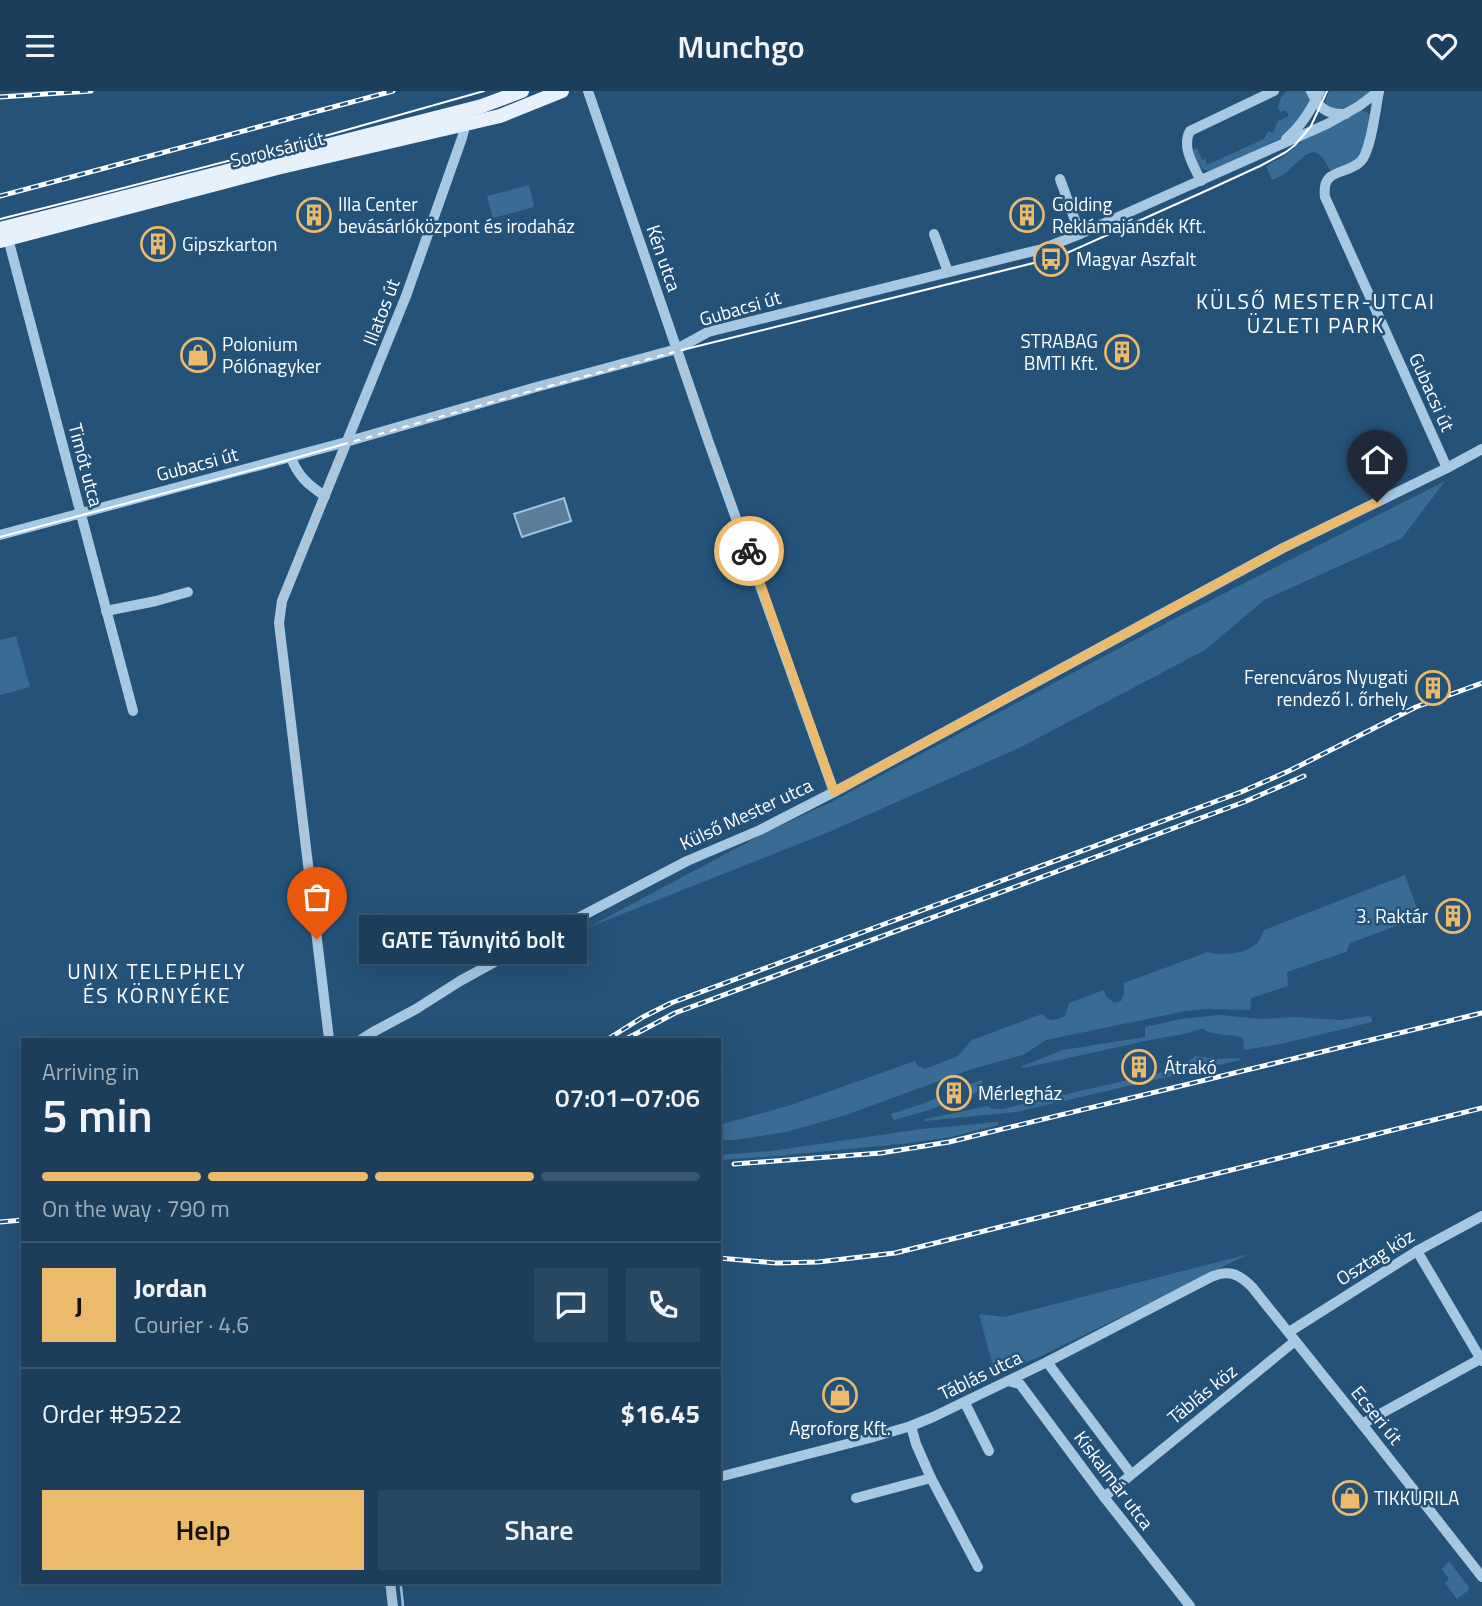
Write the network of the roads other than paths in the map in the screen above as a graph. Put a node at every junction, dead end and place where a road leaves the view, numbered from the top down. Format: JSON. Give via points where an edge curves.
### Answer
{"nodes":[{"id":1,"x":522,"y":91,"type":"edge"},
{"id":2,"x":562,"y":91,"type":"edge"},
{"id":3,"x":588,"y":91,"type":"edge"},
{"id":4,"x":1274,"y":91,"type":"edge"},
{"id":5,"x":1379,"y":91,"type":"edge"},
{"id":6,"x":1315,"y":94,"type":"edge"},
{"id":7,"x":1359,"y":106,"type":"junction"},
{"id":8,"x":483,"y":113,"type":"junction"},
{"id":9,"x":1346,"y":114,"type":"junction"},
{"id":10,"x":447,"y":115,"type":"junction"},
{"id":11,"x":1375,"y":115,"type":"junction"},
{"id":12,"x":462,"y":130,"type":"junction"},
{"id":13,"x":1279,"y":145,"type":"junction"},
{"id":14,"x":1060,"y":179,"type":"dead end"},
{"id":15,"x":1201,"y":181,"type":"junction"},
{"id":16,"x":934,"y":234,"type":"dead end"},
{"id":17,"x":1080,"y":234,"type":"junction"},
{"id":18,"x":2,"y":235,"type":"edge"},
{"id":19,"x":948,"y":272,"type":"junction"},
{"id":20,"x":677,"y":349,"type":"junction"},
{"id":21,"x":346,"y":442,"type":"junction"},
{"id":22,"x":1482,"y":449,"type":"edge"},
{"id":23,"x":291,"y":457,"type":"junction"},
{"id":24,"x":1447,"y":468,"type":"junction"},
{"id":25,"x":324,"y":496,"type":"junction"},
{"id":26,"x":80,"y":513,"type":"junction"},
{"id":27,"x":0,"y":535,"type":"edge"},
{"id":28,"x":188,"y":591,"type":"dead end"},
{"id":29,"x":106,"y":611,"type":"junction"},
{"id":30,"x":133,"y":711,"type":"dead end"},
{"id":31,"x":834,"y":792,"type":"junction"},
{"id":32,"x":329,"y":1038,"type":"edge"},
{"id":33,"x":364,"y":1038,"type":"edge"},
{"id":34,"x":1482,"y":1216,"type":"edge"},
{"id":35,"x":1417,"y":1251,"type":"junction"},
{"id":36,"x":1242,"y":1277,"type":"joint"},
{"id":37,"x":1292,"y":1337,"type":"junction"},
{"id":38,"x":1482,"y":1359,"type":"edge"},
{"id":39,"x":1047,"y":1362,"type":"junction"},
{"id":40,"x":1008,"y":1381,"type":"junction"},
{"id":41,"x":965,"y":1403,"type":"junction"},
{"id":42,"x":1362,"y":1423,"type":"junction"},
{"id":43,"x":911,"y":1426,"type":"junction"},
{"id":44,"x":989,"y":1451,"type":"dead end"},
{"id":45,"x":1131,"y":1474,"type":"junction"},
{"id":46,"x":721,"y":1476,"type":"edge"},
{"id":47,"x":931,"y":1478,"type":"junction"},
{"id":48,"x":1104,"y":1497,"type":"junction"},
{"id":49,"x":856,"y":1498,"type":"dead end"},
{"id":50,"x":1482,"y":1556,"type":"edge"},
{"id":51,"x":1471,"y":1563,"type":"junction"},
{"id":52,"x":978,"y":1567,"type":"dead end"},
{"id":53,"x":1482,"y":1577,"type":"edge"},
{"id":54,"x":390,"y":1584,"type":"edge"},
{"id":55,"x":393,"y":1606,"type":"edge"},
{"id":56,"x":1190,"y":1606,"type":"edge"}],
"edges":[{"from":1,"to":8,"type":"main road","name":"Soroksári út"},
{"from":2,"to":8,"type":"main road","name":"Soroksári út","via":[[530,105]]},
{"from":3,"to":20,"type":"street","name":"Kén utca"},
{"from":4,"to":15,"type":"street","via":[[1190,131],[1187,149]]},
{"from":5,"to":7,"type":"street","name":"Gubacsi út"},
{"from":5,"to":11,"type":"street","name":"Gubacsi út"},
{"from":6,"to":9,"type":"street","name":"Gubacsi út","via":[[1321,108]]},
{"from":6,"to":13,"type":"street","name":"Gubacsi út","via":[[1300,125]]},
{"from":7,"to":9,"type":"street","name":"Gubacsi út"},
{"from":7,"to":11,"type":"street"},
{"from":8,"to":10,"type":"main road","name":"Soroksári út"},
{"from":8,"to":12,"type":"main road","via":[[470,129]]},
{"from":9,"to":13,"type":"street","name":"Gubacsi út"},
{"from":10,"to":12,"type":"street"},
{"from":10,"to":18,"type":"main road","name":"Soroksári út","via":[[274,158]]},
{"from":11,"to":24,"type":"street","name":"Gubacsi út","via":[[1364,157],[1330,177],[1325,197]]},
{"from":12,"to":18,"type":"main road","name":"Soroksári út","via":[[277,168]]},
{"from":12,"to":21,"type":"street","name":"Illatos út","via":[[406,296]]},
{"from":13,"to":15,"type":"street","name":"Gubacsi út"},
{"from":14,"to":17,"type":"street"},
{"from":15,"to":17,"type":"street","name":"Gubacsi út"},
{"from":16,"to":19,"type":"street"},
{"from":17,"to":19,"type":"street","name":"Gubacsi út","via":[[1042,249]]},
{"from":18,"to":26,"type":"street","name":"Timót utca"},
{"from":19,"to":20,"type":"street","name":"Gubacsi út","via":[[708,332]]},
{"from":20,"to":21,"type":"street","name":"Gubacsi út"},
{"from":20,"to":31,"type":"street","name":"Kén utca"},
{"from":21,"to":23,"type":"street","name":"Gubacsi út"},
{"from":21,"to":25,"type":"street","name":"Illatos út"},
{"from":22,"to":24,"type":"street","name":"Külső Mester utca"},
{"from":23,"to":25,"type":"street","via":[[301,478]]},
{"from":23,"to":26,"type":"street","name":"Gubacsi út"},
{"from":24,"to":31,"type":"street","name":"Külső Mester utca","via":[[1283,548]]},
{"from":25,"to":32,"type":"street","name":"Illatos út","via":[[282,601],[279,623]]},
{"from":26,"to":27,"type":"street","name":"Gubacsi út"},
{"from":26,"to":29,"type":"street","name":"Timót utca"},
{"from":28,"to":29,"type":"street"},
{"from":29,"to":30,"type":"street","name":"Timót utca"},
{"from":31,"to":33,"type":"street","name":"Külső Mester utca","via":[[687,861],[460,981]]},
{"from":34,"to":35,"type":"street","name":"Osztag köz"},
{"from":35,"to":37,"type":"street","name":"Osztag köz"},
{"from":35,"to":38,"type":"street"},
{"from":36,"to":37,"type":"street","name":"Ecseri út"},
{"from":36,"to":39,"type":"street","name":"Táblás utca","via":[[1217,1274]]},
{"from":37,"to":42,"type":"street","name":"Ecseri út"},
{"from":37,"to":45,"type":"street","name":"Táblás köz"},
{"from":38,"to":42,"type":"street"},
{"from":39,"to":40,"type":"street","name":"Táblás utca"},
{"from":39,"to":45,"type":"street"},
{"from":40,"to":41,"type":"street","name":"Táblás utca"},
{"from":40,"to":48,"type":"street","name":"Kiskalmár utca","via":[[1020,1384]]},
{"from":41,"to":43,"type":"street","name":"Táblás utca"},
{"from":41,"to":44,"type":"street"},
{"from":42,"to":51,"type":"street","name":"Ecseri út"},
{"from":43,"to":46,"type":"street","name":"Táblás utca"},
{"from":43,"to":47,"type":"street"},
{"from":45,"to":48,"type":"street","name":"Táblás köz"},
{"from":47,"to":49,"type":"street"},
{"from":47,"to":52,"type":"street"},
{"from":48,"to":56,"type":"street","name":"Kiskalmár utca"},
{"from":50,"to":51,"type":"street"},
{"from":51,"to":53,"type":"street","name":"Ecseri út"},
{"from":54,"to":55,"type":"street"}]}
